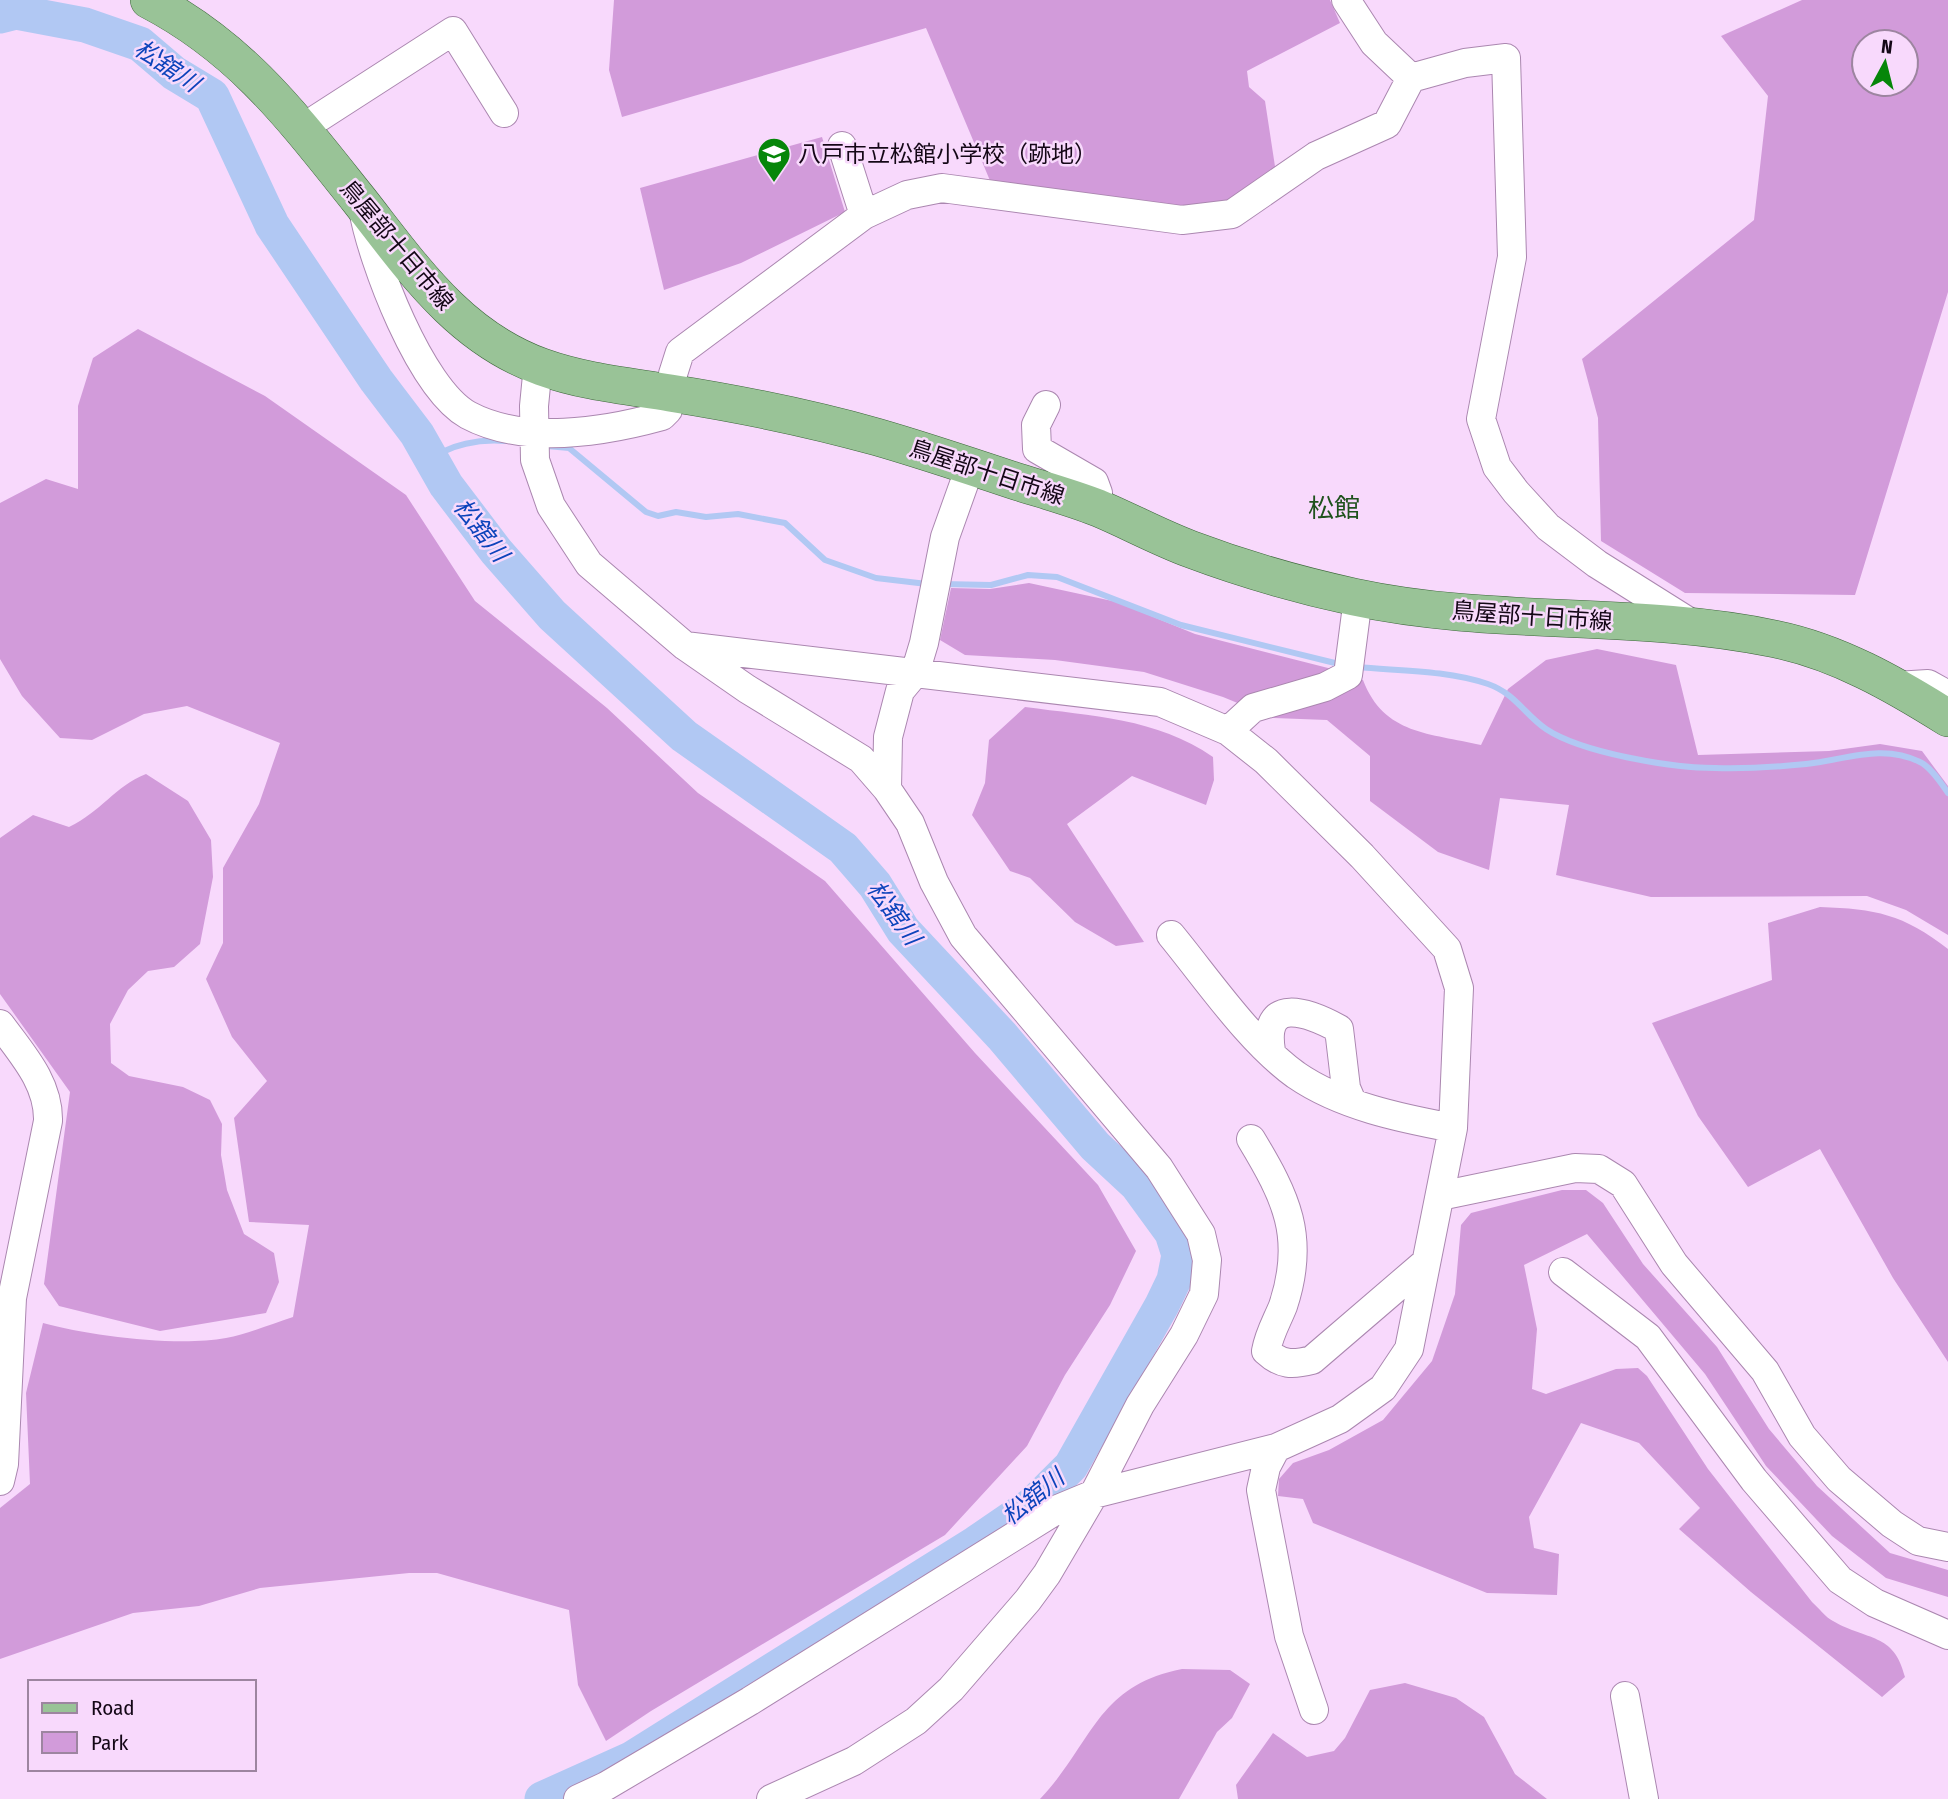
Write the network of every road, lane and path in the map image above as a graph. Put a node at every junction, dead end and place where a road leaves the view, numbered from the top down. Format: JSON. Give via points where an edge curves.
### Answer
{"nodes":[{"id":1,"x":149,"y":0,"type":"edge"},
{"id":2,"x":1346,"y":0,"type":"edge"},
{"id":3,"x":1411,"y":78,"type":"junction"},
{"id":4,"x":504,"y":113,"type":"dead end"},
{"id":5,"x":301,"y":129,"type":"junction"},
{"id":6,"x":842,"y":146,"type":"dead end"},
{"id":7,"x":362,"y":203,"type":"junction"},
{"id":8,"x":864,"y":215,"type":"junction"},
{"id":9,"x":537,"y":365,"type":"junction"},
{"id":10,"x":671,"y":393,"type":"junction"},
{"id":11,"x":1046,"y":405,"type":"dead end"},
{"id":12,"x":534,"y":432,"type":"junction"},
{"id":13,"x":971,"y":467,"type":"junction"},
{"id":14,"x":1094,"y":506,"type":"junction"},
{"id":15,"x":1358,"y":598,"type":"junction"},
{"id":16,"x":1696,"y":626,"type":"junction"},
{"id":17,"x":685,"y":646,"type":"junction"},
{"id":18,"x":915,"y":673,"type":"junction"},
{"id":19,"x":1896,"y":685,"type":"junction"},
{"id":20,"x":1948,"y":695,"type":"edge"},
{"id":21,"x":1948,"y":719,"type":"edge"},
{"id":22,"x":1228,"y":732,"type":"junction"},
{"id":23,"x":887,"y":789,"type":"junction"},
{"id":24,"x":1171,"y":935,"type":"dead end"},
{"id":25,"x":0,"y":1024,"type":"edge"},
{"id":26,"x":1271,"y":1051,"type":"junction"},
{"id":27,"x":1352,"y":1102,"type":"junction"},
{"id":28,"x":1453,"y":1128,"type":"junction"},
{"id":29,"x":1251,"y":1139,"type":"dead end"},
{"id":30,"x":1440,"y":1196,"type":"junction"},
{"id":31,"x":1425,"y":1263,"type":"junction"},
{"id":32,"x":1563,"y":1272,"type":"dead end"},
{"id":33,"x":1276,"y":1448,"type":"junction"},
{"id":34,"x":0,"y":1481,"type":"edge"},
{"id":35,"x":1094,"y":1494,"type":"junction"},
{"id":36,"x":1948,"y":1547,"type":"edge"},
{"id":37,"x":1948,"y":1635,"type":"edge"},
{"id":38,"x":1625,"y":1696,"type":"dead end"},
{"id":39,"x":1314,"y":1710,"type":"dead end"},
{"id":40,"x":1640,"y":1798,"type":"edge"},
{"id":41,"x":578,"y":1799,"type":"edge"},
{"id":42,"x":771,"y":1799,"type":"edge"}],
"edges":[{"from":1,"to":5,"type":"main road","name":"鳥屋部十日市線","via":[[220,44]]},
{"from":2,"to":3,"type":"street","via":[[1374,43]]},
{"from":3,"to":8,"type":"street","via":[[1387,124],[1316,156],[1232,214],[1182,220],[942,188],[907,195]]},
{"from":3,"to":16,"type":"street","via":[[1465,63],[1506,58],[1512,257],[1481,419],[1497,467],[1548,527],[1597,564]]},
{"from":4,"to":5,"type":"street","via":[[453,32]]},
{"from":5,"to":7,"type":"main road","name":"鳥屋部十日市線"},
{"from":6,"to":8,"type":"street"},
{"from":7,"to":9,"type":"main road","name":"鳥屋部十日市線","via":[[407,264],[457,317]]},
{"from":7,"to":12,"type":"street","via":[[368,240],[399,318],[443,392],[469,415]]},
{"from":8,"to":10,"type":"street","via":[[680,352]]},
{"from":9,"to":10,"type":"main road","name":"鳥屋部十日市線","via":[[585,380]]},
{"from":9,"to":12,"type":"street"},
{"from":10,"to":12,"type":"street","via":[[662,416],[574,431]]},
{"from":10,"to":13,"type":"main road","name":"鳥屋部十日市線","via":[[783,412]]},
{"from":11,"to":14,"type":"street","via":[[1036,425],[1037,449],[1094,482],[1098,493]]},
{"from":12,"to":17,"type":"street","via":[[535,460],[551,506],[589,564]]},
{"from":13,"to":14,"type":"main road","name":"鳥屋部十日市線"},
{"from":13,"to":18,"type":"street","via":[[946,537]]},
{"from":14,"to":15,"type":"main road","name":"鳥屋部十日市線","via":[[1188,548],[1277,578]]},
{"from":15,"to":16,"type":"main road","name":"鳥屋部十日市線","via":[[1500,618]]},
{"from":15,"to":22,"type":"street","via":[[1348,675],[1325,687],[1254,708]]},
{"from":16,"to":19,"type":"main road","name":"鳥屋部十日市線","via":[[1778,639],[1839,658]]},
{"from":17,"to":18,"type":"street"},
{"from":17,"to":23,"type":"street","via":[[861,759]]},
{"from":18,"to":22,"type":"street","via":[[1160,702]]},
{"from":18,"to":23,"type":"street","via":[[900,691],[888,737]]},
{"from":19,"to":20,"type":"street","via":[[1928,684]]},
{"from":19,"to":21,"type":"main road","name":"鳥屋部十日市線"},
{"from":22,"to":28,"type":"street","via":[[1266,761],[1362,856],[1447,949],[1456,971],[1460,1002]]},
{"from":23,"to":35,"type":"street","via":[[910,823],[962,936],[1159,1168],[1201,1234],[1207,1260],[1204,1294]]},
{"from":24,"to":26,"type":"street"},
{"from":25,"to":34,"type":"street","via":[[41,1083],[49,1111],[12,1298]]},
{"from":26,"to":27,"type":"street","via":[[1296,1075]]},
{"from":26,"to":27,"type":"street","via":[[1268,1036],[1282,1014],[1297,1010],[1339,1029]]},
{"from":27,"to":28,"type":"street"},
{"from":28,"to":30,"type":"street"},
{"from":29,"to":31,"type":"street","via":[[1282,1192],[1294,1235],[1293,1270],[1266,1351],[1276,1361],[1293,1365],[1312,1360]]},
{"from":30,"to":31,"type":"street"},
{"from":30,"to":36,"type":"street","via":[[1575,1168],[1600,1169],[1623,1184],[1674,1264],[1765,1371],[1802,1436],[1839,1479],[1918,1541]]},
{"from":31,"to":33,"type":"street","via":[[1409,1349],[1383,1388],[1340,1419]]},
{"from":32,"to":37,"type":"street","via":[[1648,1337],[1754,1480],[1840,1580],[1875,1603]]},
{"from":33,"to":35,"type":"street"},
{"from":33,"to":39,"type":"street","via":[[1261,1490],[1289,1636]]},
{"from":35,"to":41,"type":"street","via":[[1058,1509],[750,1701]]},
{"from":35,"to":42,"type":"street","via":[[1028,1600],[951,1689],[916,1721],[854,1761]]},
{"from":38,"to":40,"type":"street"}]}
